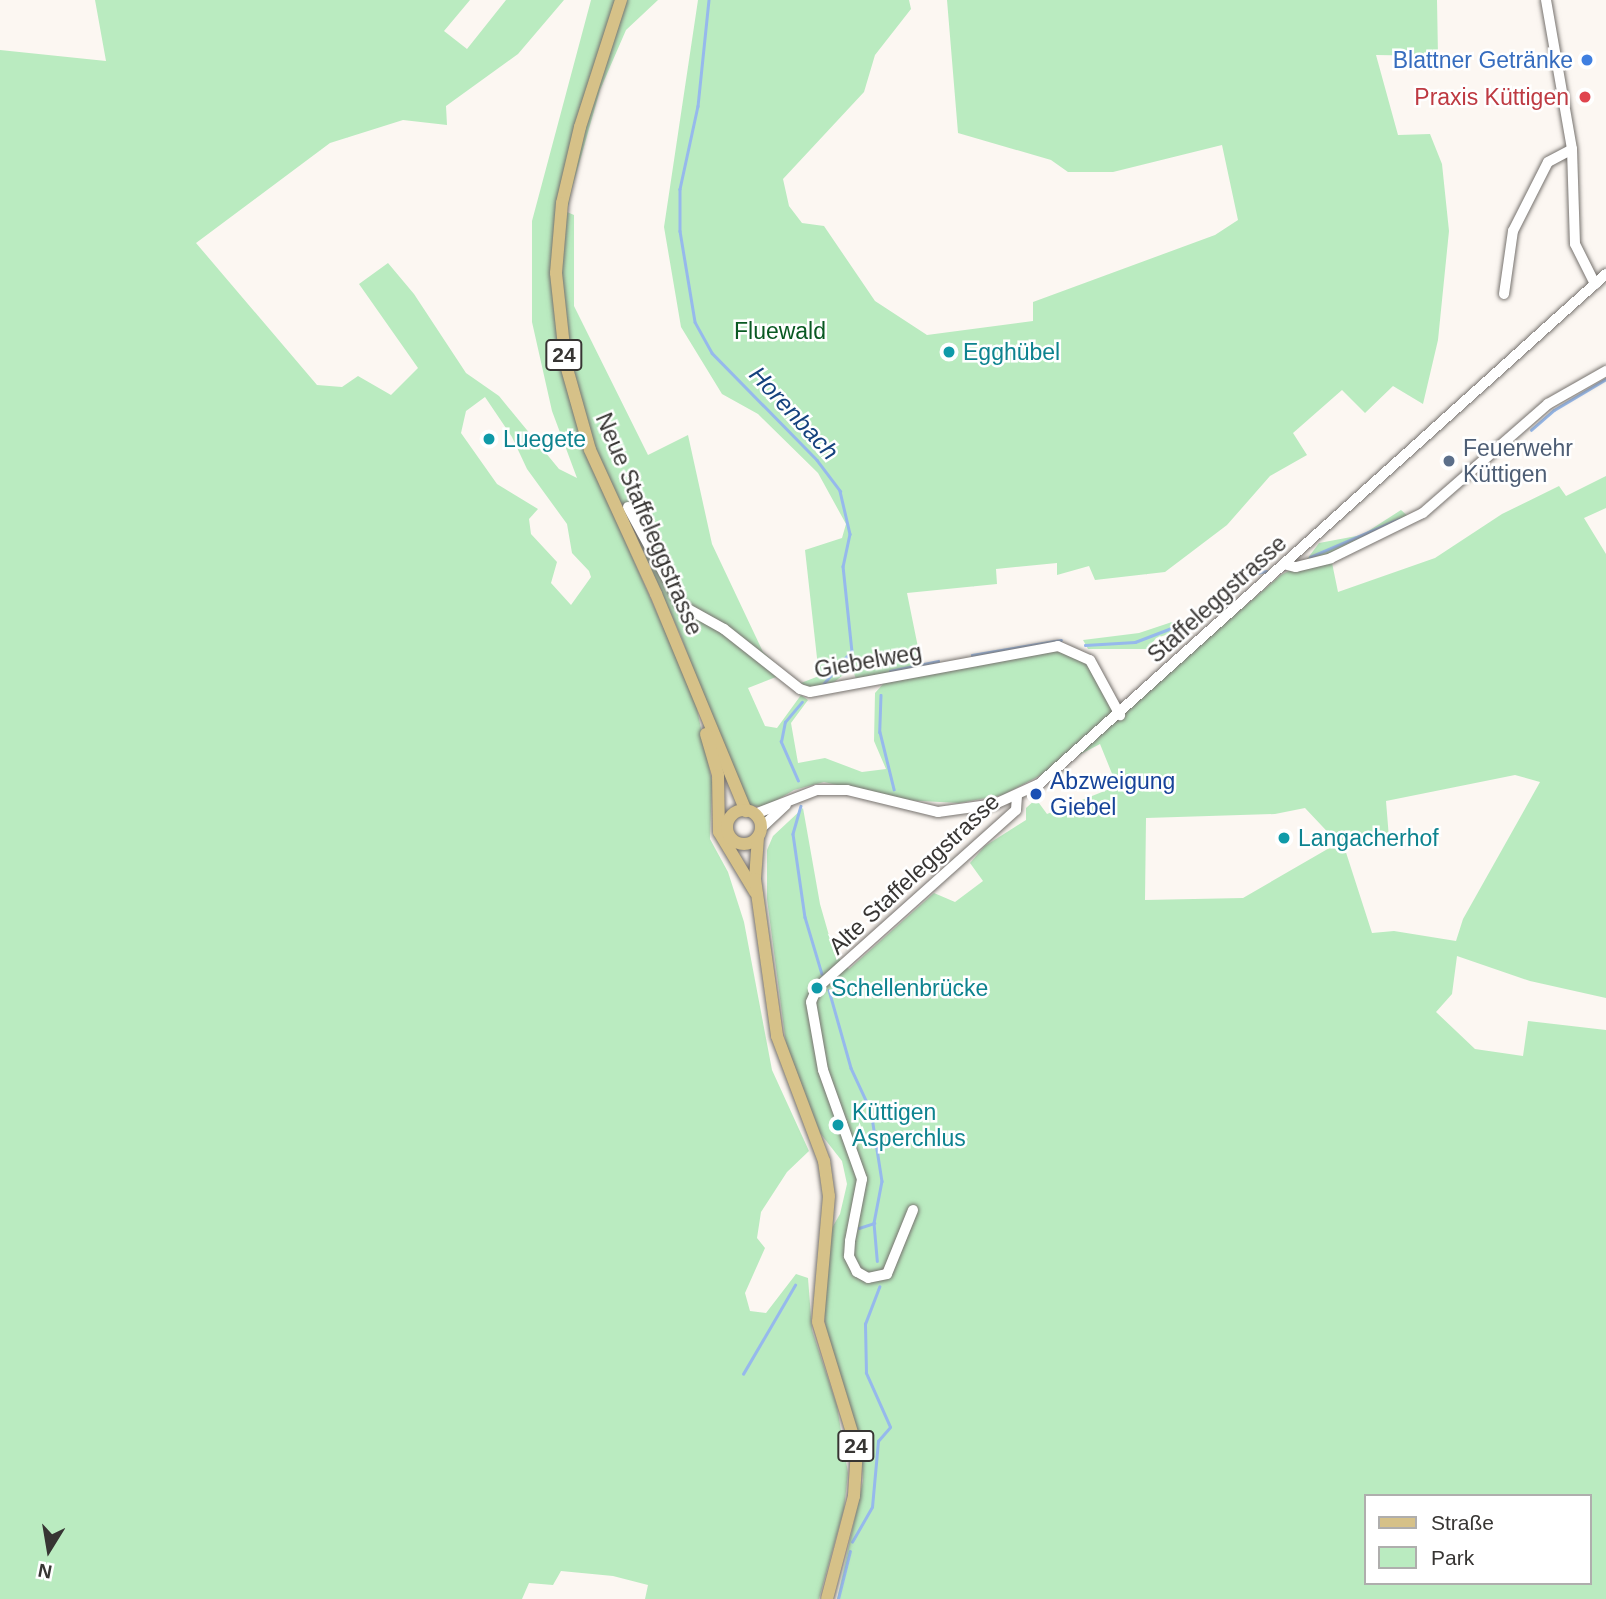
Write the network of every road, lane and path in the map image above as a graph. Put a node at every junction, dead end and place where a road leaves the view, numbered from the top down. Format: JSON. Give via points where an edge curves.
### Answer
{"nodes":[{"id":1,"x":621,"y":0,"type":"edge"},
{"id":2,"x":1546,"y":0,"type":"edge"},
{"id":3,"x":1572,"y":149,"type":"junction"},
{"id":4,"x":1606,"y":274,"type":"edge"},
{"id":5,"x":1595,"y":284,"type":"junction"},
{"id":6,"x":1504,"y":295,"type":"dead end"},
{"id":7,"x":1606,"y":371,"type":"edge"},
{"id":8,"x":628,"y":507,"type":"dead end"},
{"id":9,"x":1287,"y":565,"type":"junction"},
{"id":10,"x":697,"y":692,"type":"junction"},
{"id":11,"x":1120,"y":715,"type":"junction"},
{"id":12,"x":718,"y":775,"type":"junction"},
{"id":13,"x":798,"y":796,"type":"junction"},
{"id":14,"x":1017,"y":796,"type":"junction"},
{"id":15,"x":751,"y":813,"type":"junction"},
{"id":16,"x":730,"y":819,"type":"junction"},
{"id":17,"x":759,"y":833,"type":"junction"},
{"id":18,"x":736,"y":842,"type":"junction"},
{"id":19,"x":755,"y":879,"type":"junction"},
{"id":20,"x":758,"y":898,"type":"junction"},
{"id":21,"x":914,"y":1210,"type":"dead end"},
{"id":22,"x":827,"y":1599,"type":"edge"}],
"edges":[{"from":1,"to":10,"type":"main road","name":"Neue Staffeleggstrasse","number":"24","via":[[580,127],[562,203],[556,273],[559,319],[571,390],[590,450]]},
{"from":2,"to":3,"type":"street"},
{"from":3,"to":5,"type":"street","via":[[1575,244]]},
{"from":3,"to":6,"type":"street","via":[[1548,162],[1513,231]]},
{"from":4,"to":5,"type":"street","name":"Staffeleggstrasse"},
{"from":5,"to":9,"type":"street","name":"Staffeleggstrasse"},
{"from":7,"to":9,"type":"street","via":[[1548,404],[1423,513],[1331,558]]},
{"from":8,"to":11,"type":"street","name":"Giebelweg","via":[[681,605],[723,629],[800,689],[810,692],[1058,646],[1090,660]]},
{"from":9,"to":11,"type":"street","name":"Staffeleggstrasse"},
{"from":10,"to":12,"type":"main road","number":"24"},
{"from":10,"to":15,"type":"main road","name":"Neue Staffeleggstrasse","number":"24"},
{"from":11,"to":14,"type":"street","name":"Staffeleggstrasse","via":[[1056,772]]},
{"from":12,"to":16,"type":"main road","number":"24"},
{"from":12,"to":20,"type":"main road","number":"24","via":[[719,832]]},
{"from":13,"to":14,"type":"street","name":"Staffeleggstrasse","via":[[837,789],[938,812]]},
{"from":13,"to":15,"type":"street","name":"Staffeleggstrasse"},
{"from":13,"to":17,"type":"street"},
{"from":14,"to":21,"type":"street","name":"Alte Staffeleggstrasse","via":[[1016,810],[813,995],[811,1010],[823,1070],[862,1179],[849,1256],[857,1272],[868,1278],[887,1274]]},
{"from":15,"to":16,"type":"main road"},
{"from":15,"to":17,"type":"main road"},
{"from":16,"to":18,"type":"main road","via":[[729,835]]},
{"from":17,"to":18,"type":"main road","via":[[748,844]]},
{"from":17,"to":19,"type":"main road","number":"24"},
{"from":18,"to":19,"type":"main road","number":"24"},
{"from":19,"to":20,"type":"main road","number":"24"},
{"from":20,"to":22,"type":"main road","number":"24","via":[[777,1036],[824,1161],[829,1196],[818,1322],[857,1449],[854,1496]]}]}
